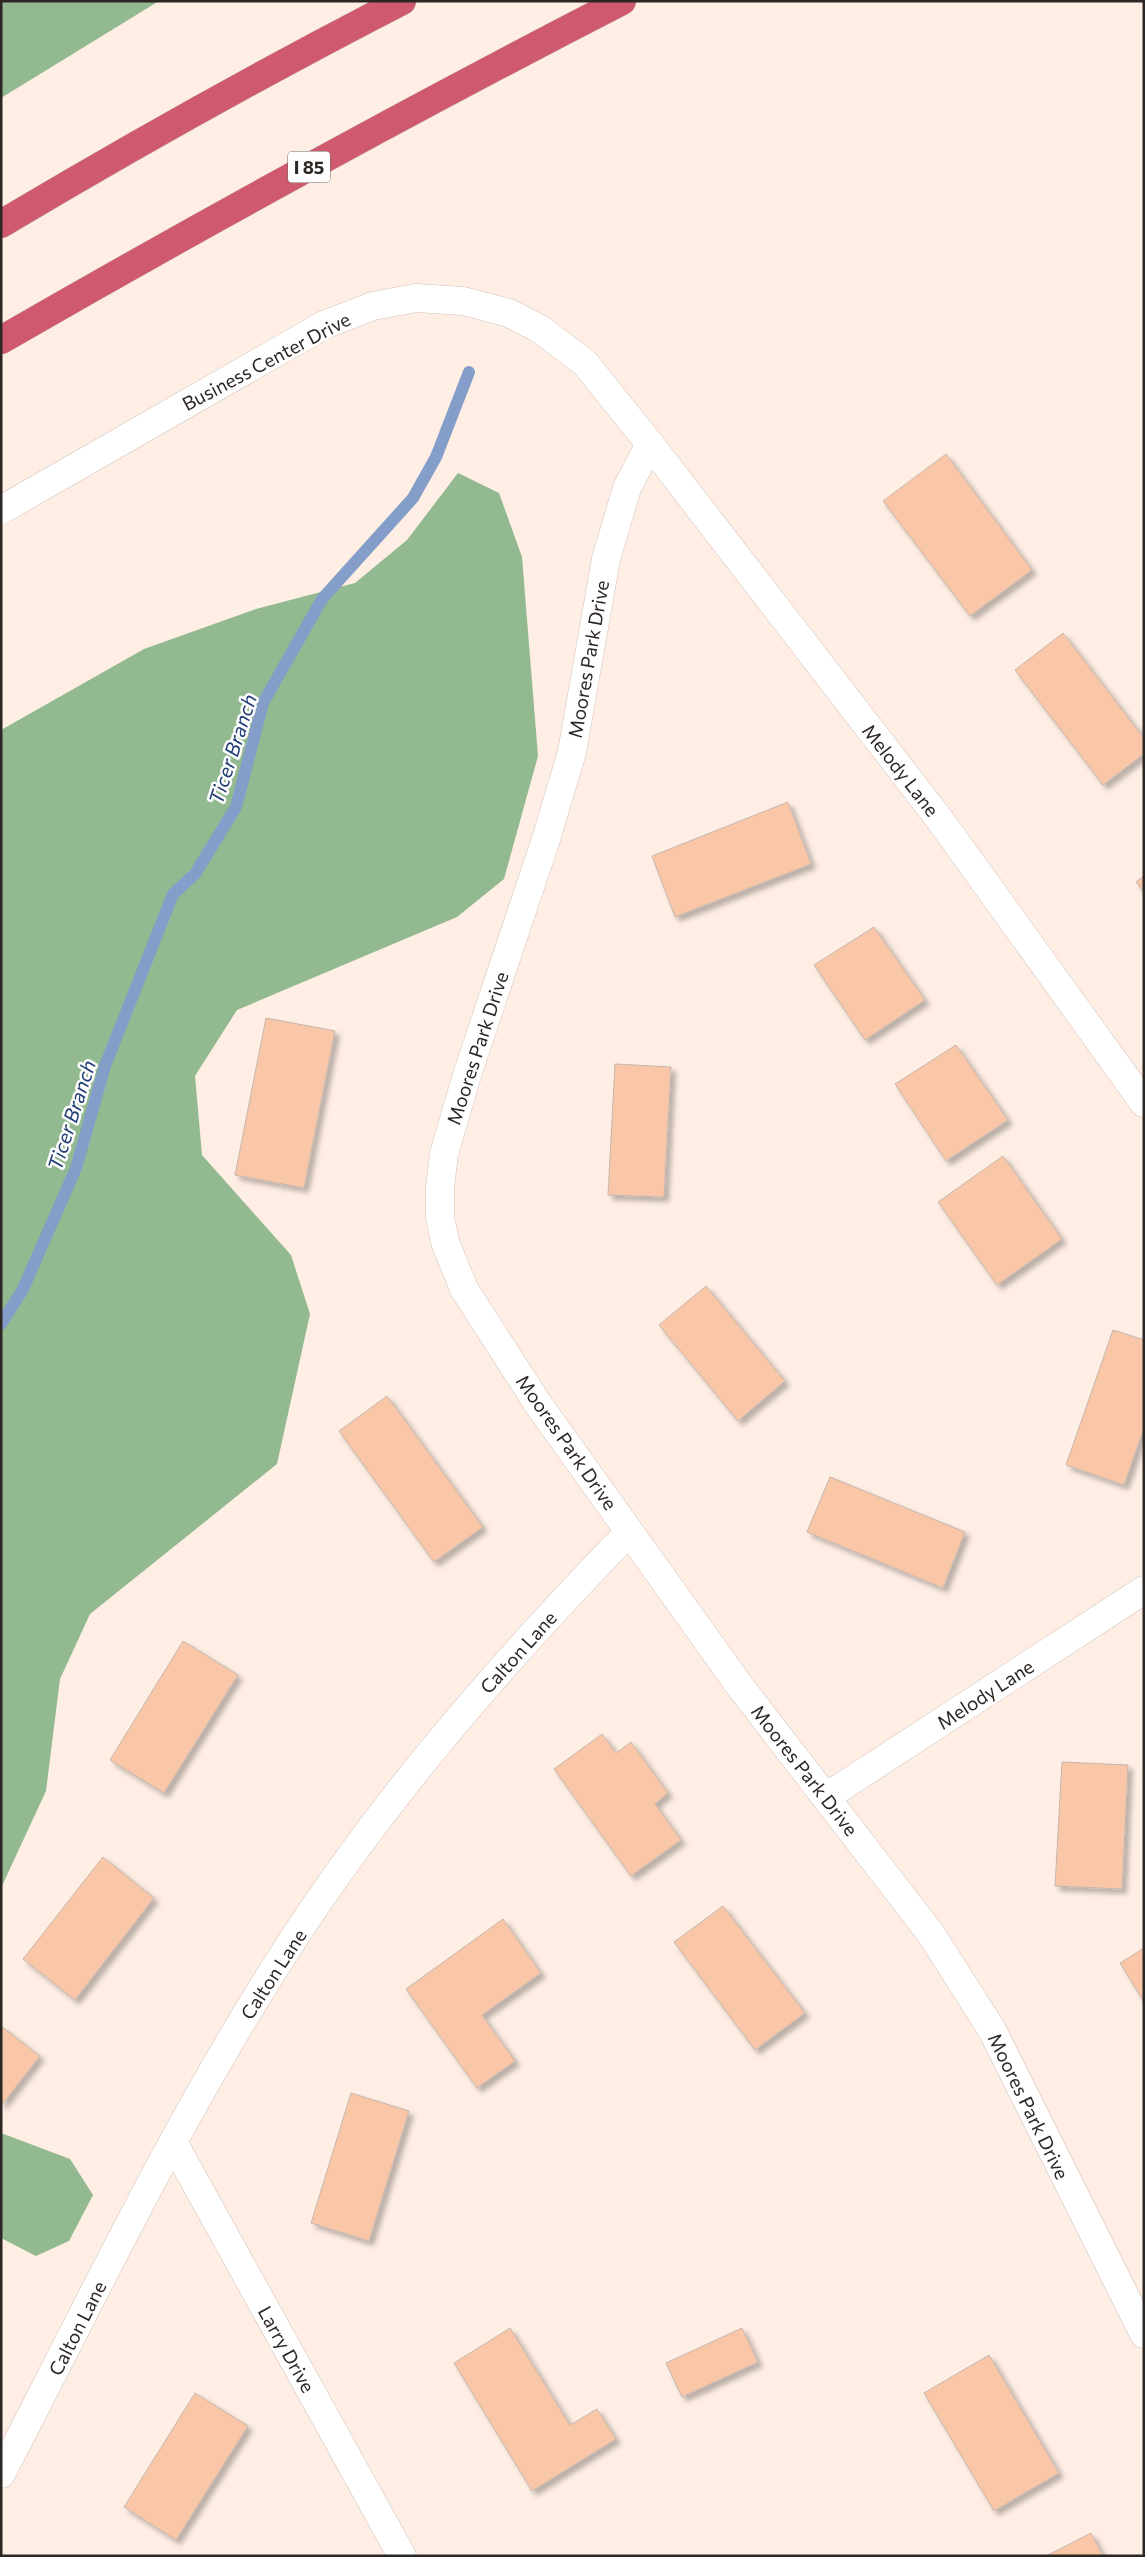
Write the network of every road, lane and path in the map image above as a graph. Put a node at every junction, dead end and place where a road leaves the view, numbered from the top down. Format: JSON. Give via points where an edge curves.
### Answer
{"nodes":[{"id":1,"x":402,"y":1,"type":"edge"},
{"id":2,"x":622,"y":1,"type":"edge"},
{"id":3,"x":1,"y":224,"type":"edge"},
{"id":4,"x":1,"y":340,"type":"edge"},
{"id":5,"x":650,"y":444,"type":"junction"},
{"id":6,"x":1,"y":510,"type":"edge"},
{"id":7,"x":1144,"y":1102,"type":"edge"},
{"id":8,"x":630,"y":1532,"type":"junction"},
{"id":9,"x":1144,"y":1590,"type":"edge"},
{"id":10,"x":826,"y":1797,"type":"junction"},
{"id":11,"x":173,"y":2142,"type":"junction"},
{"id":12,"x":1144,"y":2334,"type":"edge"},
{"id":13,"x":1,"y":2474,"type":"edge"},
{"id":14,"x":402,"y":2556,"type":"edge"}],
"edges":[{"from":1,"to":3,"type":"highway","via":[[328,39]]},
{"from":2,"to":4,"type":"highway","number":"I 85","via":[[470,79],[171,242]]},
{"from":5,"to":6,"type":"street","name":"Business Center Drive","via":[[585,363],[540,329],[509,313],[463,301],[416,298],[373,306],[324,326]]},
{"from":5,"to":7,"type":"street","name":"Melody Lane","via":[[940,820]]},
{"from":5,"to":8,"type":"street","name":"Moores Park Drive","via":[[627,488],[606,559],[572,752],[467,1075],[444,1154],[440,1187],[440,1217],[445,1242],[464,1289],[538,1404]]},
{"from":8,"to":10,"type":"street","name":"Moores Park Drive","via":[[739,1686]]},
{"from":8,"to":11,"type":"street","name":"Calton Lane","via":[[572,1590],[449,1729],[375,1822],[278,1963]]},
{"from":9,"to":10,"type":"street","name":"Melody Lane"},
{"from":10,"to":12,"type":"street","name":"Moores Park Drive","via":[[931,1934],[992,2030]]},
{"from":11,"to":13,"type":"street","name":"Calton Lane"},
{"from":11,"to":14,"type":"street","name":"Larry Drive"}]}
